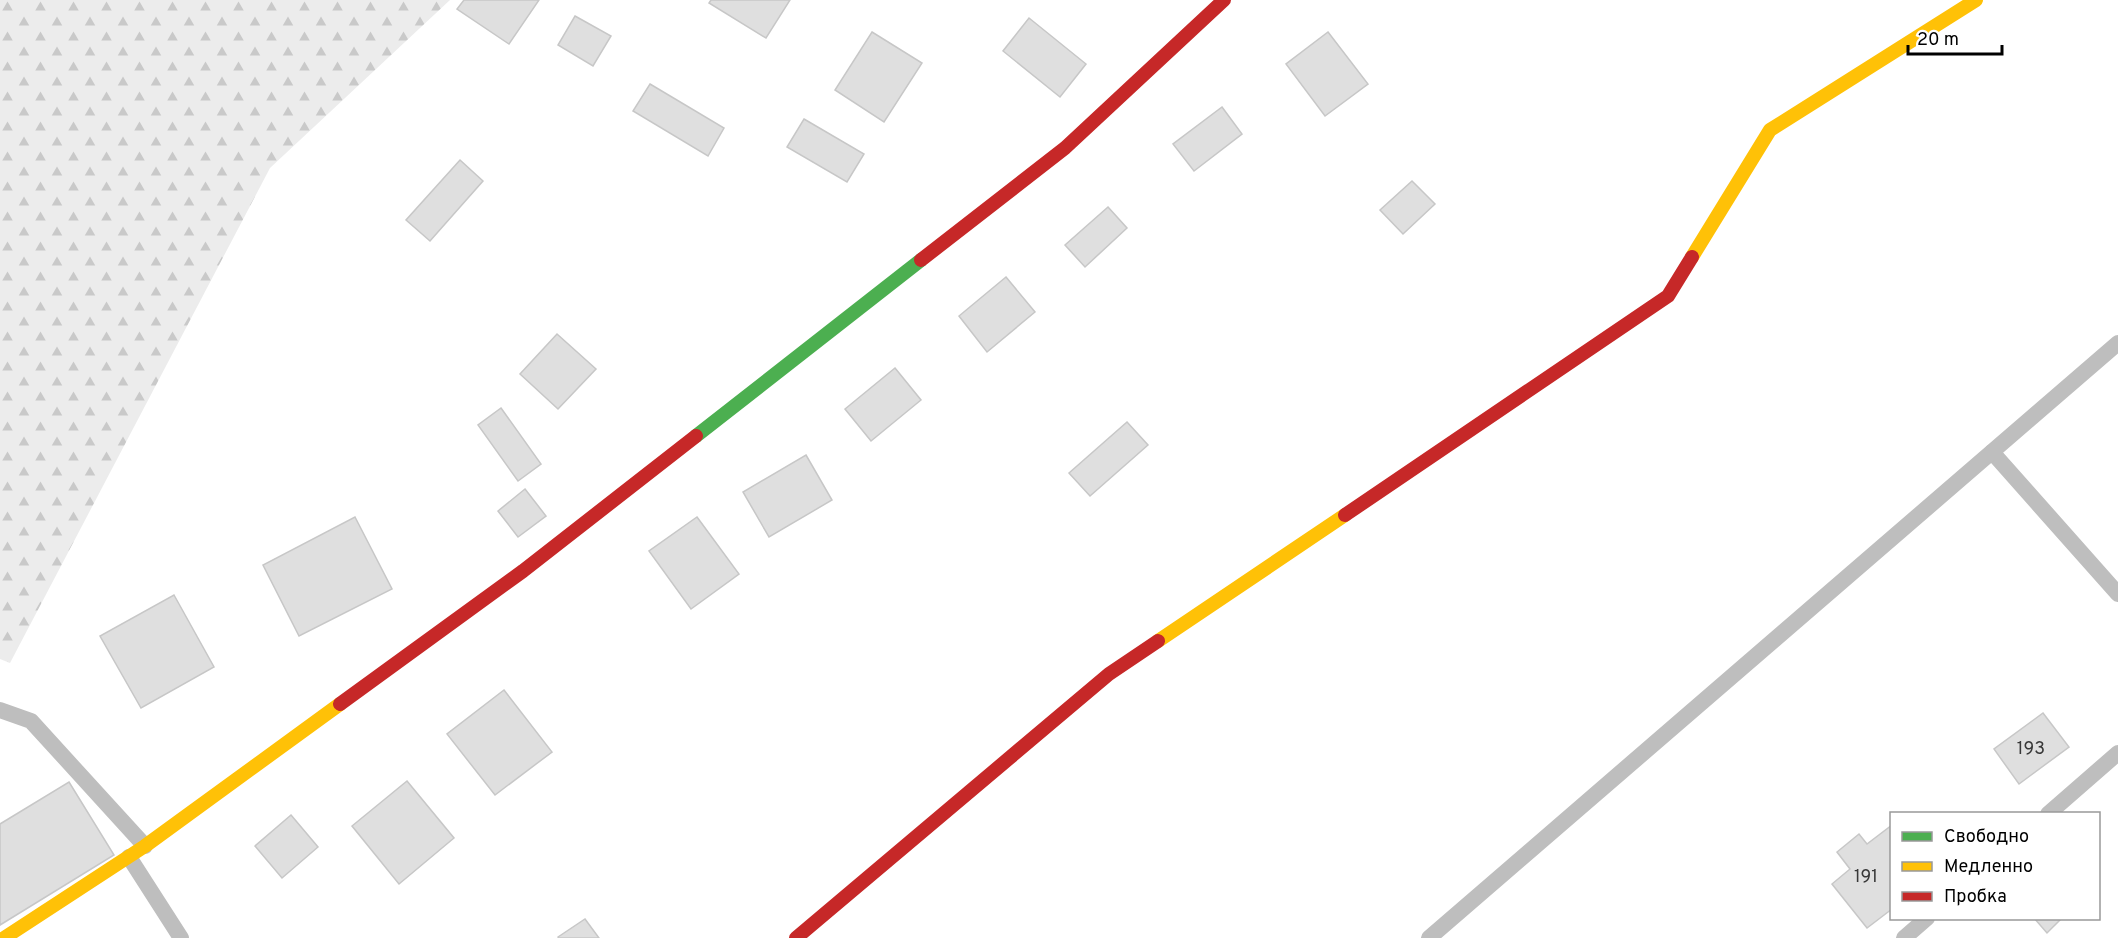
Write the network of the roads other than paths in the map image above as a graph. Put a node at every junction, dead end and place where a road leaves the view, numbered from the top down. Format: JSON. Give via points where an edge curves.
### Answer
{"nodes":[{"id":1,"x":1224,"y":0,"type":"edge"},
{"id":2,"x":1976,"y":0,"type":"edge"},
{"id":3,"x":2118,"y":343,"type":"edge"},
{"id":4,"x":1992,"y":452,"type":"junction"},
{"id":5,"x":2118,"y":594,"type":"edge"},
{"id":6,"x":0,"y":710,"type":"edge"},
{"id":7,"x":2118,"y":753,"type":"edge"},
{"id":8,"x":2049,"y":812,"type":"edge"},
{"id":9,"x":145,"y":846,"type":"junction"},
{"id":10,"x":129,"y":857,"type":"junction"},
{"id":11,"x":1925,"y":920,"type":"edge"},
{"id":12,"x":4,"y":938,"type":"edge"},
{"id":13,"x":181,"y":938,"type":"edge"},
{"id":14,"x":796,"y":938,"type":"edge"},
{"id":15,"x":1429,"y":938,"type":"edge"},
{"id":16,"x":1904,"y":938,"type":"edge"}],
"edges":[{"from":1,"to":9,"type":"street","via":[[1065,148],[523,571]]},
{"from":2,"to":14,"type":"street","via":[[1770,130],[1668,296],[1109,674]]},
{"from":3,"to":4,"type":"lane"},
{"from":4,"to":5,"type":"lane"},
{"from":4,"to":15,"type":"lane"},
{"from":6,"to":9,"type":"lane","via":[[31,721]]},
{"from":7,"to":8,"type":"lane"},
{"from":9,"to":10,"type":"street"},
{"from":10,"to":12,"type":"street"},
{"from":10,"to":13,"type":"lane"},
{"from":11,"to":16,"type":"lane"}]}
